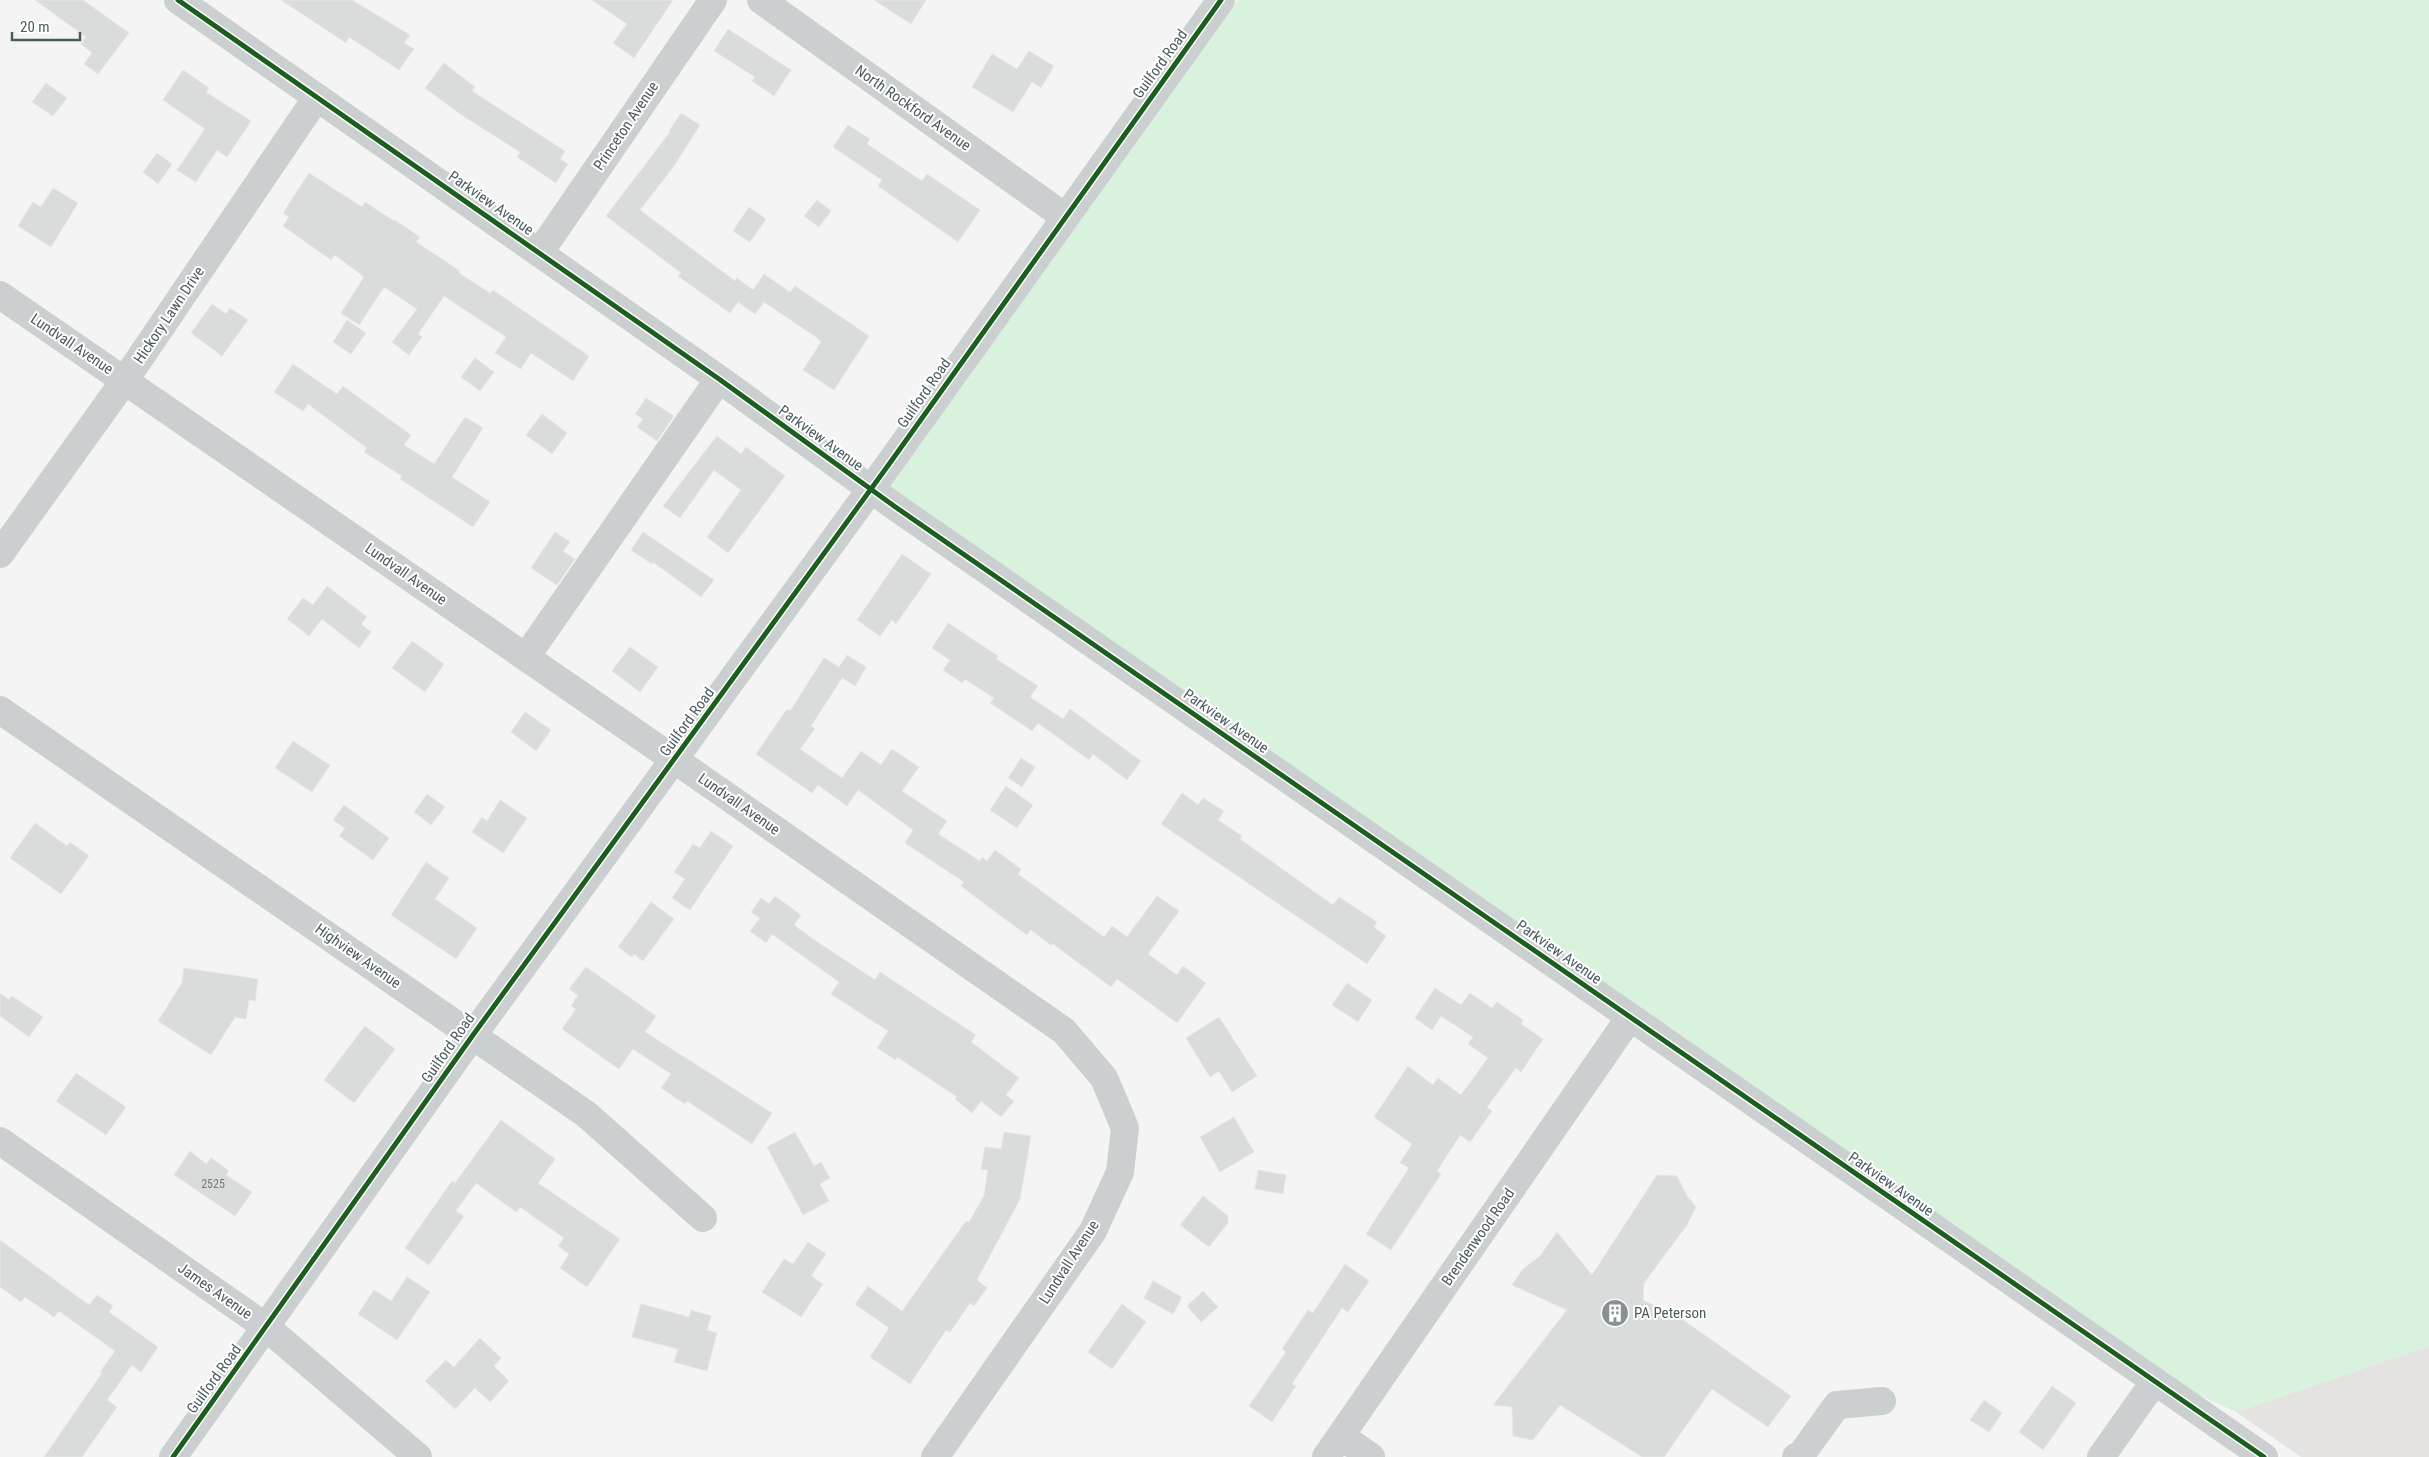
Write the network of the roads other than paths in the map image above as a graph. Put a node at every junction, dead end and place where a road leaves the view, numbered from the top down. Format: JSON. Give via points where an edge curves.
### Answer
{"nodes":[{"id":1,"x":713,"y":0,"type":"edge"},
{"id":2,"x":761,"y":0,"type":"edge"},
{"id":3,"x":1221,"y":0,"type":"edge"},
{"id":4,"x":196,"y":5,"type":"edge"},
{"id":5,"x":317,"y":97,"type":"junction"},
{"id":6,"x":1065,"y":217,"type":"junction"},
{"id":7,"x":540,"y":252,"type":"junction"},
{"id":8,"x":0,"y":295,"type":"edge"},
{"id":9,"x":719,"y":378,"type":"junction"},
{"id":10,"x":125,"y":380,"type":"junction"},
{"id":11,"x":870,"y":489,"type":"junction"},
{"id":12,"x":0,"y":554,"type":"edge"},
{"id":13,"x":526,"y":657,"type":"junction"},
{"id":14,"x":0,"y":710,"type":"edge"},
{"id":15,"x":675,"y":760,"type":"junction"},
{"id":16,"x":1630,"y":1017,"type":"junction"},
{"id":17,"x":472,"y":1035,"type":"junction"},
{"id":18,"x":0,"y":1141,"type":"edge"},
{"id":19,"x":703,"y":1218,"type":"dead end"},
{"id":20,"x":266,"y":1327,"type":"junction"},
{"id":21,"x":2154,"y":1382,"type":"junction"},
{"id":22,"x":1882,"y":1401,"type":"dead end"},
{"id":23,"x":1333,"y":1447,"type":"edge"},
{"id":24,"x":173,"y":1457,"type":"edge"},
{"id":25,"x":418,"y":1457,"type":"edge"},
{"id":26,"x":935,"y":1457,"type":"edge"},
{"id":27,"x":1371,"y":1457,"type":"edge"},
{"id":28,"x":1796,"y":1457,"type":"edge"},
{"id":29,"x":2101,"y":1457,"type":"edge"},
{"id":30,"x":2264,"y":1457,"type":"edge"}],
"edges":[{"from":1,"to":7,"type":"street","name":"Princeton Avenue"},
{"from":2,"to":6,"type":"street","name":"North Rockford Avenue"},
{"from":3,"to":6,"type":"street","name":"Guilford Road"},
{"from":4,"to":5,"type":"street","name":"Parkview Avenue"},
{"from":5,"to":7,"type":"street","name":"Parkview Avenue"},
{"from":5,"to":10,"type":"street","name":"Hickory Lawn Drive"},
{"from":6,"to":11,"type":"street","name":"Guilford Road"},
{"from":7,"to":9,"type":"street","name":"Parkview Avenue"},
{"from":8,"to":10,"type":"street","name":"Lundvall Avenue"},
{"from":9,"to":11,"type":"street","name":"Parkview Avenue"},
{"from":9,"to":13,"type":"street"},
{"from":10,"to":12,"type":"street","name":"Hickory Lawn Drive"},
{"from":10,"to":13,"type":"street","name":"Lundvall Avenue"},
{"from":11,"to":15,"type":"street","name":"Guilford Road"},
{"from":11,"to":16,"type":"street","name":"Parkview Avenue"},
{"from":13,"to":15,"type":"street","name":"Lundvall Avenue"},
{"from":14,"to":17,"type":"street","name":"Highview Avenue"},
{"from":15,"to":17,"type":"street","name":"Guilford Road"},
{"from":15,"to":26,"type":"street","name":"Lundvall Avenue","via":[[1064,1031],[1104,1078],[1125,1128],[1120,1172],[1093,1230]]},
{"from":16,"to":21,"type":"street","name":"Parkview Avenue"},
{"from":16,"to":23,"type":"street","name":"Brendenwood Road"},
{"from":17,"to":19,"type":"street","name":"Highview Avenue","via":[[586,1114]]},
{"from":17,"to":20,"type":"street","name":"Guilford Road"},
{"from":18,"to":20,"type":"street","name":"James Avenue"},
{"from":20,"to":24,"type":"street","name":"Guilford Road"},
{"from":20,"to":25,"type":"street","name":"James Avenue"},
{"from":21,"to":29,"type":"street"},
{"from":21,"to":30,"type":"street","name":"Parkview Avenue"},
{"from":22,"to":28,"type":"street","via":[[1837,1404],[1801,1455]]},
{"from":23,"to":27,"type":"street"}]}
